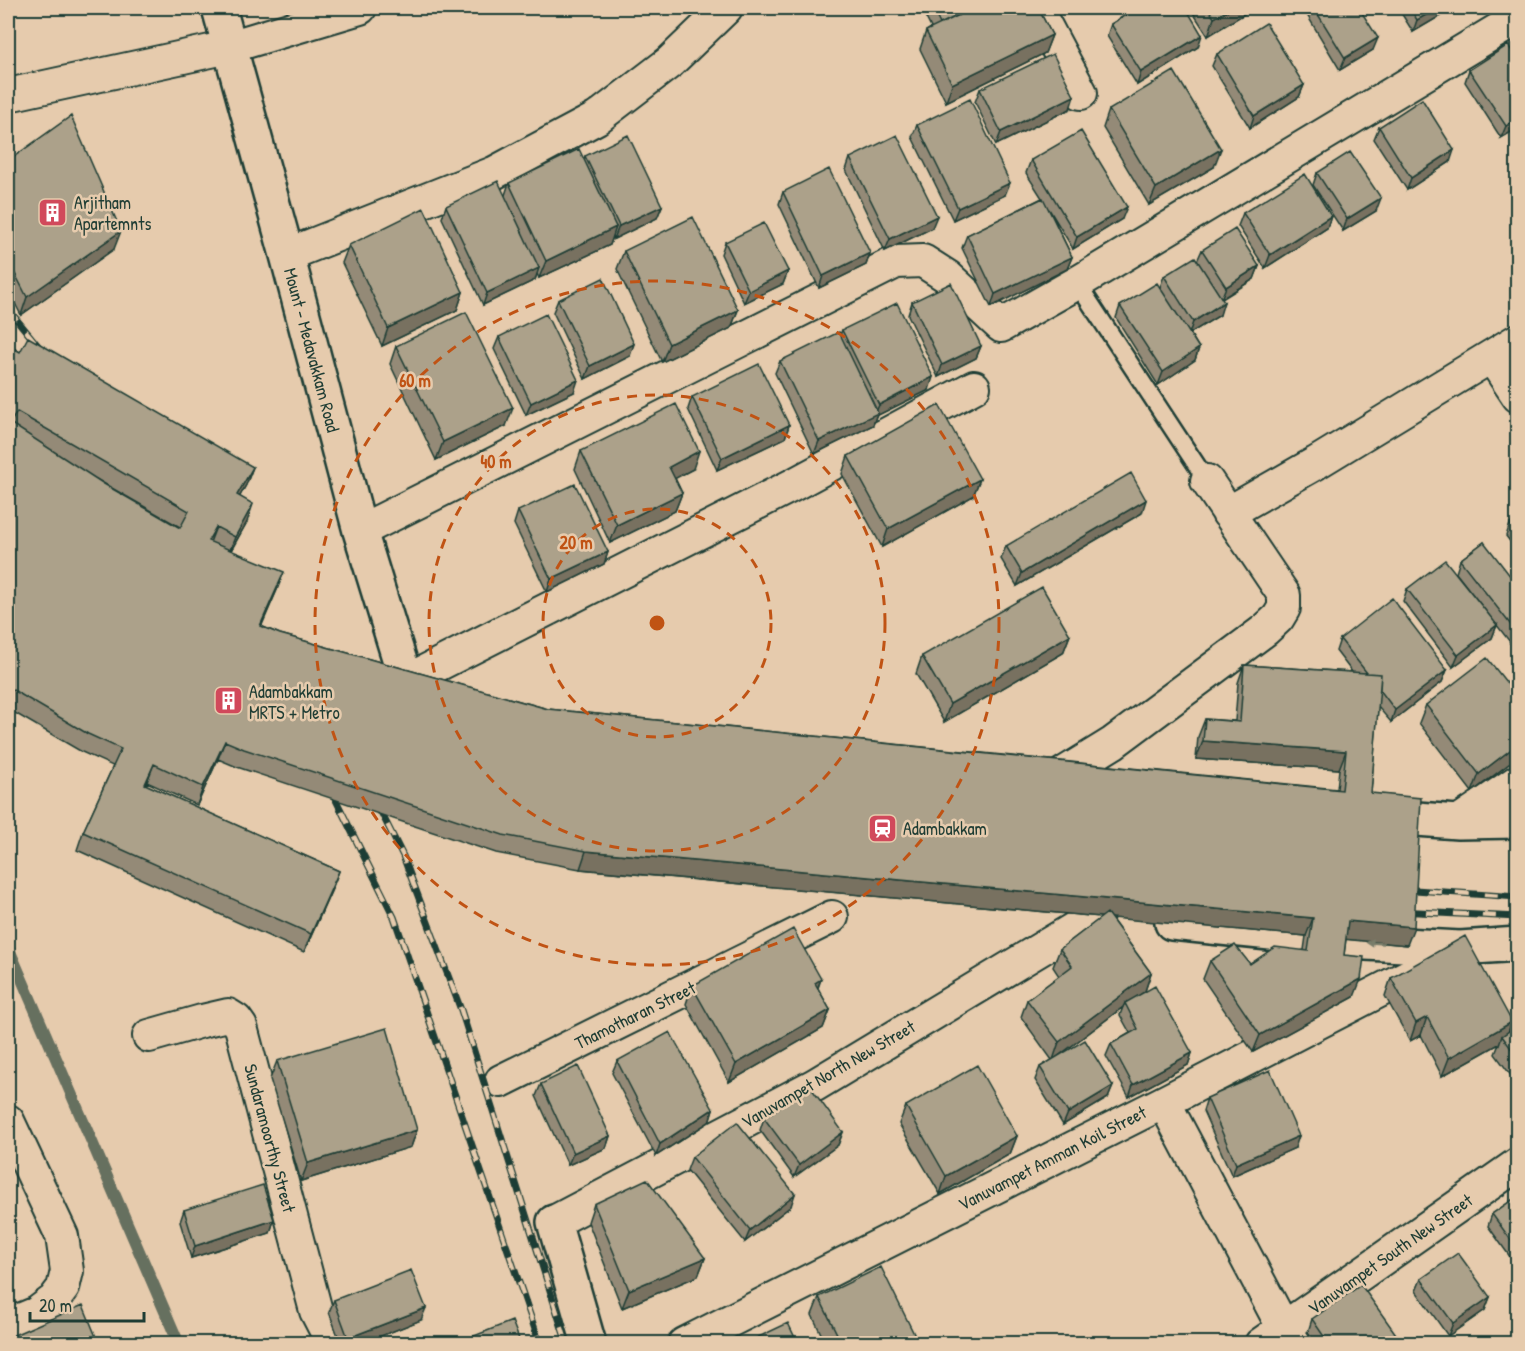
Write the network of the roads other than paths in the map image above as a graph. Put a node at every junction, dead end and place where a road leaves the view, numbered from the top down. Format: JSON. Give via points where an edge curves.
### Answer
{"nodes":[{"id":1,"x":219,"y":8,"type":"edge"},
{"id":2,"x":360,"y":8,"type":"edge"},
{"id":3,"x":726,"y":8,"type":"edge"},
{"id":4,"x":1036,"y":8,"type":"edge"},
{"id":5,"x":1518,"y":18,"type":"edge"},
{"id":6,"x":228,"y":48,"type":"junction"},
{"id":7,"x":1081,"y":93,"type":"dead end"},
{"id":8,"x":8,"y":96,"type":"edge"},
{"id":9,"x":287,"y":255,"type":"junction"},
{"id":10,"x":1077,"y":282,"type":"junction"},
{"id":11,"x":1518,"y":340,"type":"edge"},
{"id":12,"x":1492,"y":357,"type":"junction"},
{"id":13,"x":975,"y":387,"type":"dead end"},
{"id":14,"x":1518,"y":396,"type":"edge"},
{"id":15,"x":1207,"y":481,"type":"joint"},
{"id":16,"x":1228,"y":513,"type":"junction"},
{"id":17,"x":360,"y":531,"type":"junction"},
{"id":18,"x":369,"y":678,"type":"edge"},
{"id":19,"x":403,"y":685,"type":"junction"},
{"id":20,"x":434,"y":697,"type":"edge"},
{"id":21,"x":1518,"y":781,"type":"edge"},
{"id":22,"x":1024,"y":789,"type":"joint"},
{"id":23,"x":1081,"y":793,"type":"edge"},
{"id":24,"x":1352,"y":814,"type":"edge"},
{"id":25,"x":1518,"y":821,"type":"edge"},
{"id":26,"x":1458,"y":822,"type":"junction"},
{"id":27,"x":1050,"y":909,"type":"edge"},
{"id":28,"x":1097,"y":915,"type":"junction"},
{"id":29,"x":832,"y":916,"type":"dead end"},
{"id":30,"x":1518,"y":944,"type":"edge"},
{"id":31,"x":1420,"y":970,"type":"edge"},
{"id":32,"x":148,"y":1036,"type":"dead end"},
{"id":33,"x":501,"y":1081,"type":"dead end"},
{"id":34,"x":1164,"y":1102,"type":"junction"},
{"id":35,"x":8,"y":1121,"type":"edge"},
{"id":36,"x":1518,"y":1164,"type":"edge"},
{"id":37,"x":554,"y":1222,"type":"joint"},
{"id":38,"x":8,"y":1325,"type":"edge"},
{"id":39,"x":1280,"y":1339,"type":"edge"},
{"id":40,"x":333,"y":1344,"type":"edge"},
{"id":41,"x":589,"y":1344,"type":"edge"},
{"id":42,"x":684,"y":1344,"type":"edge"}],
"edges":[{"from":1,"to":6,"type":"main road","name":"Mount - Medavakkam Road"},
{"from":2,"to":6,"type":"street"},
{"from":3,"to":9,"type":"street","via":[[670,62],[597,118],[494,173]]},
{"from":4,"to":7,"type":"street"},
{"from":5,"to":10,"type":"street"},
{"from":6,"to":8,"type":"street"},
{"from":6,"to":9,"type":"main road","name":"Mount - Medavakkam Road"},
{"from":9,"to":17,"type":"main road","name":"Mount - Medavakkam Road"},
{"from":10,"to":15,"type":"lane"},
{"from":10,"to":17,"type":"street","via":[[1000,326],[948,277],[923,261],[896,262]]},
{"from":11,"to":12,"type":"street"},
{"from":12,"to":14,"type":"street"},
{"from":12,"to":16,"type":"street"},
{"from":13,"to":19,"type":"street"},
{"from":15,"to":16,"type":"street"},
{"from":16,"to":22,"type":"street","via":[[1284,595],[1284,608],[1278,618],[1113,743]]},
{"from":17,"to":19,"type":"main road","name":"Mount - Medavakkam Road"},
{"from":18,"to":19,"type":"main road"},
{"from":19,"to":20,"type":"main road"},
{"from":21,"to":26,"type":"street"},
{"from":22,"to":23,"type":"main road"},
{"from":24,"to":26,"type":"main road"},
{"from":25,"to":26,"type":"main road"},
{"from":27,"to":28,"type":"main road"},
{"from":30,"to":28,"type":"main road","one_way":true,"via":[[1460,948],[1366,943]]},
{"from":28,"to":37,"type":"street","name":"Vanuvampet North New Street","via":[[815,1085]]},
{"from":29,"to":33,"type":"street","name":"Thamotharan Street"},
{"from":31,"to":34,"type":"street","name":"Vanuvampet Amman Koil Street"},
{"from":32,"to":40,"type":"street","name":"Sundaramoorthy Street","via":[[228,1015],[237,1020],[316,1311]]},
{"from":34,"to":39,"type":"street"},
{"from":34,"to":42,"type":"street","name":"Vanuvampet Amman Koil Street"},
{"from":35,"to":38,"type":"street","via":[[62,1236],[67,1271],[63,1288],[54,1300],[37,1313]]},
{"from":36,"to":39,"type":"street","name":"Vanuvampet South New Street"},
{"from":37,"to":41,"type":"main road"}]}
